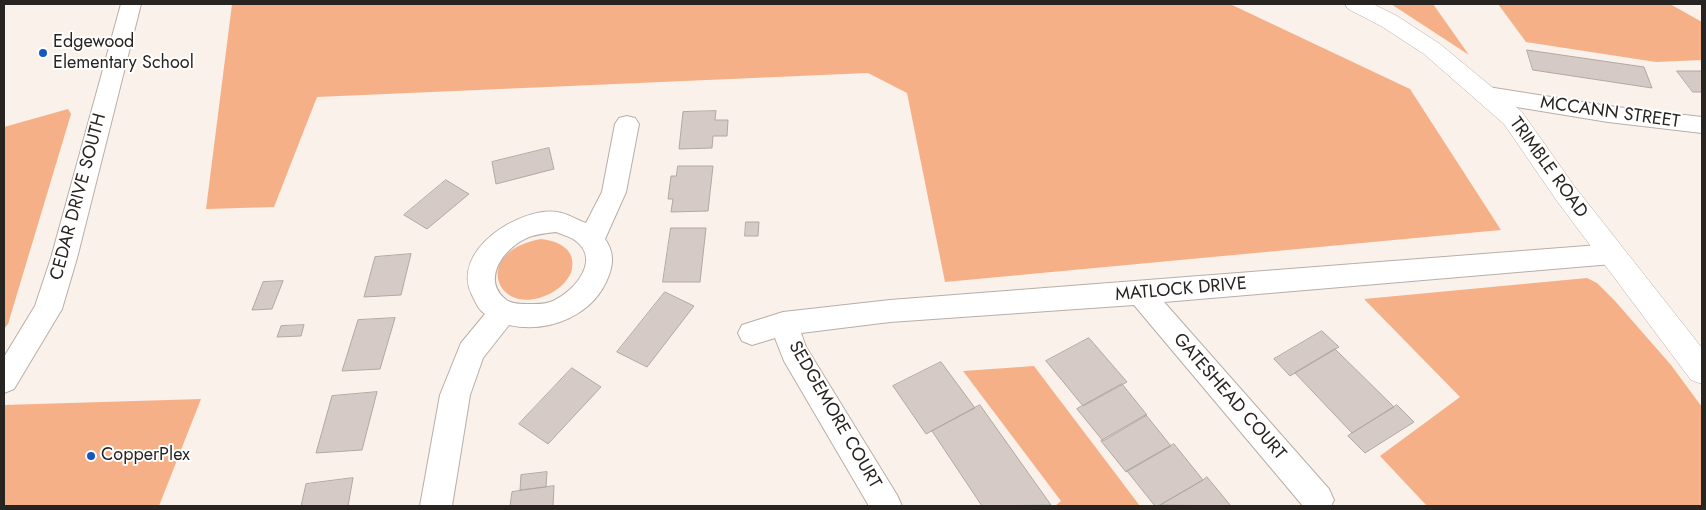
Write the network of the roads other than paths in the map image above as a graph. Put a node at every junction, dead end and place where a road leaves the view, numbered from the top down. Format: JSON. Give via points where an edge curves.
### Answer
{"nodes":[{"id":1,"x":131,"y":4,"type":"edge"},
{"id":2,"x":1356,"y":4,"type":"edge"},
{"id":3,"x":1488,"y":95,"type":"junction"},
{"id":4,"x":627,"y":124,"type":"dead end"},
{"id":5,"x":1702,"y":125,"type":"edge"},
{"id":6,"x":592,"y":238,"type":"junction"},
{"id":7,"x":1612,"y":254,"type":"junction"},
{"id":8,"x":1140,"y":293,"type":"junction"},
{"id":9,"x":503,"y":312,"type":"junction"},
{"id":10,"x":783,"y":324,"type":"junction"},
{"id":11,"x":752,"y":333,"type":"dead end"},
{"id":12,"x":1702,"y":371,"type":"edge"},
{"id":13,"x":4,"y":380,"type":"edge"},
{"id":14,"x":1318,"y":500,"type":"dead end"},
{"id":15,"x":436,"y":506,"type":"edge"},
{"id":16,"x":886,"y":506,"type":"edge"}],
"edges":[{"from":1,"to":13,"type":"street","name":"CEDAR DRIVE SOUTH","via":[[48,309]]},
{"from":2,"to":3,"type":"street","name":"TRIMBLE ROAD","via":[[1432,49]]},
{"from":3,"to":5,"type":"street","name":"MCCANN STREET"},
{"from":3,"to":7,"type":"street","name":"TRIMBLE ROAD","via":[[1512,118]]},
{"from":4,"to":6,"type":"street","via":[[614,192]]},
{"from":6,"to":9,"type":"street","via":[[600,253],[599,271],[589,290],[571,305],[549,315],[524,317]]},
{"from":6,"to":9,"type":"street","via":[[577,227],[534,224],[512,233],[494,247],[484,265],[481,283],[488,300]]},
{"from":7,"to":8,"type":"street","name":"MATLOCK DRIVE"},
{"from":7,"to":12,"type":"street","name":"TRIMBLE ROAD"},
{"from":8,"to":10,"type":"street","name":"MATLOCK DRIVE","via":[[890,311]]},
{"from":8,"to":14,"type":"street","name":"GATESHEAD COURT"},
{"from":9,"to":15,"type":"street","via":[[472,352],[455,395]]},
{"from":10,"to":11,"type":"street","name":"MATLOCK DRIVE"},
{"from":10,"to":16,"type":"street","name":"SEDGEMORE COURT","via":[[794,352]]}]}
